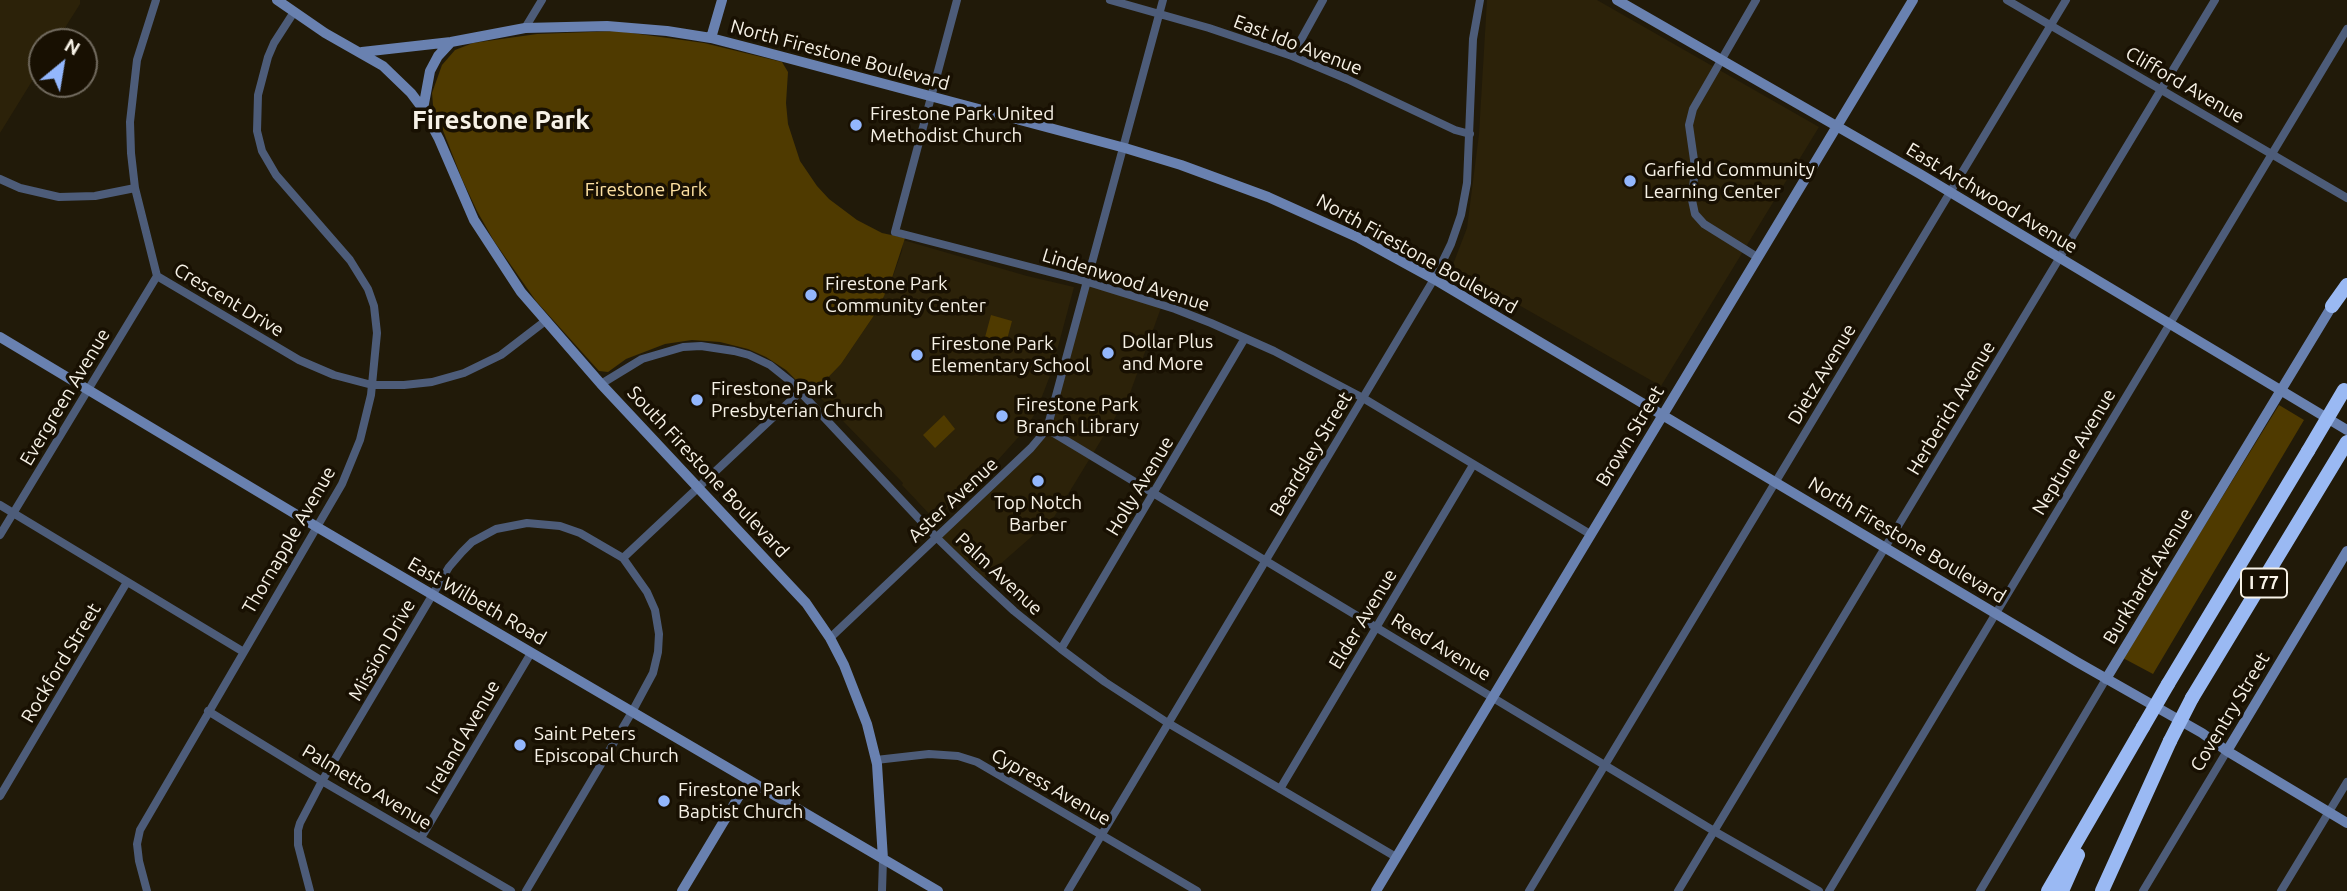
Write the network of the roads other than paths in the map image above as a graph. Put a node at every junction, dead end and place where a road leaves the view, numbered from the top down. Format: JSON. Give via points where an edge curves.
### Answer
{"nodes":[{"id":1,"x":156,"y":0,"type":"edge"},
{"id":2,"x":277,"y":0,"type":"edge"},
{"id":3,"x":542,"y":0,"type":"edge"},
{"id":4,"x":722,"y":0,"type":"edge"},
{"id":5,"x":957,"y":0,"type":"edge"},
{"id":6,"x":1110,"y":0,"type":"edge"},
{"id":7,"x":1163,"y":0,"type":"edge"},
{"id":8,"x":1323,"y":0,"type":"edge"},
{"id":9,"x":1480,"y":0,"type":"edge"},
{"id":10,"x":1617,"y":0,"type":"edge"},
{"id":11,"x":1756,"y":0,"type":"edge"},
{"id":12,"x":1913,"y":0,"type":"edge"},
{"id":13,"x":2007,"y":0,"type":"edge"},
{"id":14,"x":2066,"y":0,"type":"edge"},
{"id":15,"x":2215,"y":0,"type":"edge"},
{"id":16,"x":294,"y":12,"type":"junction"},
{"id":17,"x":1160,"y":14,"type":"junction"},
{"id":18,"x":2050,"y":25,"type":"junction"},
{"id":19,"x":525,"y":29,"type":"junction"},
{"id":20,"x":2347,"y":29,"type":"edge"},
{"id":21,"x":711,"y":38,"type":"junction"},
{"id":22,"x":451,"y":42,"type":"junction"},
{"id":23,"x":362,"y":52,"type":"junction"},
{"id":24,"x":1292,"y":57,"type":"junction"},
{"id":25,"x":1720,"y":60,"type":"junction"},
{"id":26,"x":2161,"y":90,"type":"junction"},
{"id":27,"x":931,"y":98,"type":"junction"},
{"id":28,"x":423,"y":109,"type":"junction"},
{"id":29,"x":1837,"y":126,"type":"junction"},
{"id":30,"x":1470,"y":134,"type":"junction"},
{"id":31,"x":1125,"y":149,"type":"junction"},
{"id":32,"x":2272,"y":154,"type":"junction"},
{"id":33,"x":0,"y":179,"type":"edge"},
{"id":34,"x":135,"y":188,"type":"junction"},
{"id":35,"x":1949,"y":193,"type":"junction"},
{"id":36,"x":2347,"y":198,"type":"edge"},
{"id":37,"x":1758,"y":257,"type":"junction"},
{"id":38,"x":2059,"y":258,"type":"junction"},
{"id":39,"x":157,"y":276,"type":"junction"},
{"id":40,"x":1434,"y":279,"type":"junction"},
{"id":41,"x":1088,"y":282,"type":"junction"},
{"id":42,"x":2347,"y":282,"type":"edge"},
{"id":43,"x":2332,"y":306,"type":"joint"},
{"id":44,"x":544,"y":321,"type":"junction"},
{"id":45,"x":2169,"y":324,"type":"junction"},
{"id":46,"x":0,"y":337,"type":"edge"},
{"id":47,"x":1245,"y":338,"type":"junction"},
{"id":48,"x":601,"y":384,"type":"junction"},
{"id":49,"x":372,"y":385,"type":"junction"},
{"id":50,"x":2346,"y":388,"type":"edge"},
{"id":51,"x":88,"y":390,"type":"junction"},
{"id":52,"x":2280,"y":390,"type":"junction"},
{"id":53,"x":800,"y":392,"type":"junction"},
{"id":54,"x":1363,"y":398,"type":"junction"},
{"id":55,"x":1663,"y":415,"type":"junction"},
{"id":56,"x":1047,"y":429,"type":"junction"},
{"id":57,"x":2347,"y":430,"type":"edge"},
{"id":58,"x":2347,"y":442,"type":"edge"},
{"id":59,"x":1473,"y":465,"type":"junction"},
{"id":60,"x":1776,"y":482,"type":"junction"},
{"id":61,"x":699,"y":487,"type":"junction"},
{"id":62,"x":1154,"y":495,"type":"junction"},
{"id":63,"x":0,"y":505,"type":"edge"},
{"id":64,"x":13,"y":513,"type":"junction"},
{"id":65,"x":317,"y":527,"type":"junction"},
{"id":66,"x":1590,"y":534,"type":"junction"},
{"id":67,"x":0,"y":536,"type":"edge"},
{"id":68,"x":936,"y":537,"type":"junction"},
{"id":69,"x":1885,"y":547,"type":"junction"},
{"id":70,"x":2347,"y":551,"type":"edge"},
{"id":71,"x":623,"y":558,"type":"junction"},
{"id":72,"x":1265,"y":561,"type":"junction"},
{"id":73,"x":127,"y":582,"type":"junction"},
{"id":74,"x":433,"y":595,"type":"junction"},
{"id":75,"x":1997,"y":614,"type":"junction"},
{"id":76,"x":1377,"y":627,"type":"junction"},
{"id":77,"x":830,"y":638,"type":"junction"},
{"id":78,"x":1061,"y":649,"type":"junction"},
{"id":79,"x":242,"y":652,"type":"junction"},
{"id":80,"x":531,"y":653,"type":"junction"},
{"id":81,"x":2106,"y":679,"type":"junction"},
{"id":82,"x":1493,"y":697,"type":"junction"},
{"id":83,"x":208,"y":711,"type":"junction"},
{"id":84,"x":632,"y":712,"type":"junction"},
{"id":85,"x":1168,"y":723,"type":"junction"},
{"id":86,"x":2227,"y":751,"type":"junction"},
{"id":87,"x":876,"y":760,"type":"junction"},
{"id":88,"x":1606,"y":765,"type":"junction"},
{"id":89,"x":322,"y":781,"type":"junction"},
{"id":90,"x":750,"y":781,"type":"junction"},
{"id":91,"x":2347,"y":782,"type":"edge"},
{"id":92,"x":2110,"y":783,"type":"junction"},
{"id":93,"x":1280,"y":789,"type":"junction"},
{"id":94,"x":0,"y":796,"type":"edge"},
{"id":95,"x":2328,"y":813,"type":"junction"},
{"id":96,"x":2347,"y":823,"type":"edge"},
{"id":97,"x":1714,"y":831,"type":"junction"},
{"id":98,"x":1102,"y":835,"type":"junction"},
{"id":99,"x":421,"y":838,"type":"junction"},
{"id":100,"x":1396,"y":857,"type":"junction"},
{"id":101,"x":883,"y":859,"type":"junction"},
{"id":102,"x":147,"y":891,"type":"edge"},
{"id":103,"x":310,"y":891,"type":"edge"},
{"id":104,"x":512,"y":891,"type":"edge"},
{"id":105,"x":526,"y":891,"type":"edge"},
{"id":106,"x":682,"y":891,"type":"edge"},
{"id":107,"x":882,"y":891,"type":"edge"},
{"id":108,"x":938,"y":891,"type":"edge"},
{"id":109,"x":1068,"y":891,"type":"edge"},
{"id":110,"x":1196,"y":891,"type":"edge"},
{"id":111,"x":1377,"y":891,"type":"edge"},
{"id":112,"x":1529,"y":891,"type":"edge"},
{"id":113,"x":1678,"y":891,"type":"edge"},
{"id":114,"x":1819,"y":891,"type":"edge"},
{"id":115,"x":1829,"y":891,"type":"edge"},
{"id":116,"x":1979,"y":891,"type":"edge"},
{"id":117,"x":2048,"y":891,"type":"edge"},
{"id":118,"x":2062,"y":891,"type":"edge"},
{"id":119,"x":2102,"y":891,"type":"edge"},
{"id":120,"x":2143,"y":891,"type":"edge"},
{"id":121,"x":2281,"y":891,"type":"edge"}],
"edges":[{"from":1,"to":34,"type":"street","name":"Crescent Drive","via":[[133,84]]},
{"from":2,"to":16,"type":"street","name":"South Firestone Boulevard"},
{"from":3,"to":19,"type":"street"},
{"from":4,"to":21,"type":"street"},
{"from":5,"to":27,"type":"street"},
{"from":6,"to":17,"type":"street","name":"East Ido Avenue"},
{"from":7,"to":17,"type":"street","name":"Aster Avenue"},
{"from":8,"to":24,"type":"street"},
{"from":9,"to":30,"type":"street","name":"Beardsley Street","via":[[1473,39]]},
{"from":10,"to":25,"type":"street","name":"East Archwood Avenue"},
{"from":11,"to":25,"type":"street"},
{"from":12,"to":29,"type":"street","name":"Brown Street"},
{"from":13,"to":18,"type":"street","name":"Clifford Avenue"},
{"from":14,"to":18,"type":"street","name":"Dietz Avenue"},
{"from":15,"to":26,"type":"street","name":"Herberich Avenue"},
{"from":16,"to":23,"type":"street","name":"South Firestone Boulevard"},
{"from":16,"to":49,"type":"street","name":"Thornapple Avenue","via":[[268,57],[258,95],[257,131],[276,175],[350,260],[368,289],[377,333]]},
{"from":17,"to":24,"type":"street","name":"East Ido Avenue"},
{"from":17,"to":31,"type":"street","name":"Aster Avenue"},
{"from":18,"to":26,"type":"street","name":"Clifford Avenue"},
{"from":18,"to":35,"type":"street","name":"Dietz Avenue"},
{"from":19,"to":21,"type":"street","name":"North Firestone Boulevard","via":[[633,28]]},
{"from":19,"to":22,"type":"street","name":"North Firestone Boulevard"},
{"from":20,"to":32,"type":"street","name":"Neptune Avenue"},
{"from":21,"to":27,"type":"street","name":"North Firestone Boulevard"},
{"from":22,"to":23,"type":"street","name":"North Firestone Boulevard"},
{"from":22,"to":28,"type":"street","via":[[430,71]]},
{"from":23,"to":28,"type":"street","name":"South Firestone Boulevard","via":[[397,77]]},
{"from":24,"to":30,"type":"street","name":"East Ido Avenue"},
{"from":25,"to":29,"type":"street","name":"East Archwood Avenue"},
{"from":25,"to":37,"type":"street","via":[[1689,125],[1695,167],[1692,200],[1695,214],[1704,224]]},
{"from":26,"to":32,"type":"street","name":"Clifford Avenue"},
{"from":26,"to":38,"type":"street","name":"Herberich Avenue"},
{"from":27,"to":31,"type":"street","name":"North Firestone Boulevard"},
{"from":27,"to":41,"type":"street","name":"Lindenwood Avenue","via":[[895,232]]},
{"from":28,"to":44,"type":"street","name":"South Firestone Boulevard","via":[[474,220]]},
{"from":29,"to":35,"type":"street","name":"East Archwood Avenue"},
{"from":29,"to":37,"type":"street","name":"Brown Street"},
{"from":30,"to":40,"type":"street","name":"Beardsley Street","via":[[1461,215]]},
{"from":31,"to":40,"type":"street","name":"North Firestone Boulevard","via":[[1297,208]]},
{"from":31,"to":41,"type":"street","name":"Aster Avenue"},
{"from":32,"to":36,"type":"street","name":"Clifford Avenue"},
{"from":32,"to":45,"type":"street","name":"Neptune Avenue"},
{"from":33,"to":34,"type":"street","via":[[59,197]]},
{"from":34,"to":39,"type":"street","name":"Crescent Drive"},
{"from":35,"to":38,"type":"street","name":"East Archwood Avenue"},
{"from":35,"to":60,"type":"street","name":"Dietz Avenue"},
{"from":37,"to":55,"type":"street","name":"Brown Street"},
{"from":38,"to":45,"type":"street","name":"East Archwood Avenue"},
{"from":38,"to":69,"type":"street","name":"Herberich Avenue"},
{"from":39,"to":49,"type":"street","name":"Crescent Drive","via":[[299,360]]},
{"from":39,"to":51,"type":"street","name":"Evergreen Avenue"},
{"from":40,"to":54,"type":"street","name":"Beardsley Street"},
{"from":40,"to":55,"type":"street","name":"North Firestone Boulevard"},
{"from":41,"to":47,"type":"street","name":"Lindenwood Avenue","via":[[1175,309]]},
{"from":41,"to":56,"type":"street","name":"Aster Avenue"},
{"from":42,"to":43,"type":"highway"},
{"from":43,"to":52,"type":"street","name":"Burkhardt Avenue"},
{"from":44,"to":48,"type":"street","name":"South Firestone Boulevard"},
{"from":44,"to":49,"type":"street","name":"Crescent Drive","via":[[501,355],[464,373],[432,382]]},
{"from":45,"to":52,"type":"street","name":"East Archwood Avenue"},
{"from":45,"to":75,"type":"street","name":"Neptune Avenue"},
{"from":46,"to":51,"type":"street","name":"East Wilbeth Road"},
{"from":47,"to":54,"type":"street","name":"Lindenwood Avenue"},
{"from":47,"to":62,"type":"street","name":"Holly Avenue"},
{"from":48,"to":53,"type":"street","name":"Palm Avenue","via":[[660,352],[701,346],[756,358],[784,375]]},
{"from":48,"to":61,"type":"street","name":"South Firestone Boulevard"},
{"from":49,"to":65,"type":"street","name":"Thornapple Avenue","via":[[348,471]]},
{"from":50,"to":92,"type":"highway","number":"I 77","bridge":true},
{"from":51,"to":64,"type":"street","name":"Evergreen Avenue"},
{"from":51,"to":65,"type":"street","name":"East Wilbeth Road"},
{"from":52,"to":57,"type":"street","name":"East Archwood Avenue"},
{"from":52,"to":81,"type":"street","name":"Burkhardt Avenue"},
{"from":53,"to":61,"type":"street"},
{"from":53,"to":68,"type":"street","name":"Palm Avenue"},
{"from":54,"to":59,"type":"street","name":"Lindenwood Avenue"},
{"from":54,"to":72,"type":"street","name":"Beardsley Street"},
{"from":55,"to":60,"type":"street","name":"North Firestone Boulevard"},
{"from":55,"to":66,"type":"street","name":"Brown Street"},
{"from":56,"to":62,"type":"street","name":"Reed Avenue"},
{"from":56,"to":68,"type":"street","name":"Aster Avenue"},
{"from":58,"to":119,"type":"highway","number":"I 77","bridge":true,"via":[[2192,698]]},
{"from":59,"to":66,"type":"street","name":"Lindenwood Avenue"},
{"from":59,"to":76,"type":"street","name":"Elder Avenue"},
{"from":60,"to":69,"type":"street","name":"North Firestone Boulevard"},
{"from":60,"to":88,"type":"street","name":"Dietz Avenue"},
{"from":61,"to":71,"type":"street"},
{"from":61,"to":77,"type":"street","name":"South Firestone Boulevard","via":[[790,584]]},
{"from":62,"to":72,"type":"street","name":"Reed Avenue"},
{"from":62,"to":78,"type":"street","name":"Holly Avenue"},
{"from":63,"to":64,"type":"street"},
{"from":64,"to":67,"type":"street","name":"Evergreen Avenue"},
{"from":64,"to":73,"type":"street"},
{"from":65,"to":74,"type":"street","name":"East Wilbeth Road"},
{"from":65,"to":79,"type":"street","name":"Thornapple Avenue"},
{"from":66,"to":82,"type":"street","name":"Brown Street"},
{"from":68,"to":77,"type":"street","name":"Aster Avenue"},
{"from":68,"to":78,"type":"street","name":"Palm Avenue"},
{"from":69,"to":75,"type":"street","name":"North Firestone Boulevard"},
{"from":69,"to":97,"type":"street","name":"Herberich Avenue"},
{"from":70,"to":86,"type":"street","name":"Coventry Street"},
{"from":71,"to":74,"type":"street","name":"Mission Drive","via":[[560,526],[511,525],[488,533],[462,551]]},
{"from":71,"to":84,"type":"street","via":[[647,592],[658,627],[655,666]]},
{"from":72,"to":76,"type":"street","name":"Reed Avenue"},
{"from":72,"to":85,"type":"street","name":"Beardsley Street"},
{"from":73,"to":79,"type":"street"},
{"from":73,"to":94,"type":"street","name":"Rockford Street"},
{"from":74,"to":80,"type":"street","name":"East Wilbeth Road"},
{"from":74,"to":89,"type":"street","name":"Mission Drive"},
{"from":75,"to":81,"type":"street","name":"North Firestone Boulevard"},
{"from":75,"to":115,"type":"street","name":"Neptune Avenue"},
{"from":76,"to":82,"type":"street","name":"Reed Avenue"},
{"from":76,"to":93,"type":"street","name":"Elder Avenue"},
{"from":77,"to":87,"type":"street","name":"South Firestone Boulevard","via":[[858,695]]},
{"from":78,"to":85,"type":"street","name":"Palm Avenue"},
{"from":79,"to":83,"type":"street","name":"Thornapple Avenue"},
{"from":80,"to":84,"type":"street","name":"East Wilbeth Road"},
{"from":80,"to":99,"type":"street","name":"Ireland Avenue"},
{"from":81,"to":86,"type":"street","name":"North Firestone Boulevard"},
{"from":81,"to":116,"type":"street","name":"Burkhardt Avenue"},
{"from":82,"to":88,"type":"street","name":"Reed Avenue"},
{"from":82,"to":100,"type":"street","name":"Brown Street"},
{"from":83,"to":89,"type":"street","name":"Palmetto Avenue"},
{"from":83,"to":102,"type":"street","name":"Thornapple Avenue","via":[[140,830],[137,844]]},
{"from":84,"to":90,"type":"street","name":"East Wilbeth Road"},
{"from":84,"to":105,"type":"street"},
{"from":85,"to":93,"type":"street","name":"Palm Avenue"},
{"from":85,"to":98,"type":"street","name":"Beardsley Street"},
{"from":86,"to":95,"type":"street","name":"North Firestone Boulevard"},
{"from":86,"to":120,"type":"street","name":"Coventry Street"},
{"from":87,"to":98,"type":"street","name":"Cypress Avenue","via":[[929,754],[977,762]]},
{"from":87,"to":101,"type":"street","name":"South Firestone Boulevard"},
{"from":88,"to":97,"type":"street","name":"Reed Avenue"},
{"from":88,"to":112,"type":"street","name":"Dietz Avenue"},
{"from":89,"to":99,"type":"street","name":"Palmetto Avenue"},
{"from":89,"to":103,"type":"street","name":"Mission Drive","via":[[297,837]]},
{"from":90,"to":101,"type":"street","name":"East Wilbeth Road"},
{"from":90,"to":106,"type":"street"},
{"from":91,"to":95,"type":"street"},
{"from":92,"to":117,"type":"highway"},
{"from":92,"to":118,"type":"highway","number":"I 77"},
{"from":93,"to":100,"type":"street","name":"Palm Avenue"},
{"from":95,"to":96,"type":"street","name":"North Firestone Boulevard"},
{"from":95,"to":121,"type":"street"},
{"from":97,"to":113,"type":"street","name":"Herberich Avenue"},
{"from":97,"to":114,"type":"street","name":"Reed Avenue"},
{"from":98,"to":109,"type":"street","name":"Beardsley Street"},
{"from":98,"to":110,"type":"street","name":"Cypress Avenue"},
{"from":99,"to":104,"type":"street","name":"Palmetto Avenue"},
{"from":100,"to":111,"type":"street","name":"Brown Street"},
{"from":101,"to":107,"type":"street","name":"South Firestone Boulevard"},
{"from":101,"to":108,"type":"street","name":"East Wilbeth Road"}]}
